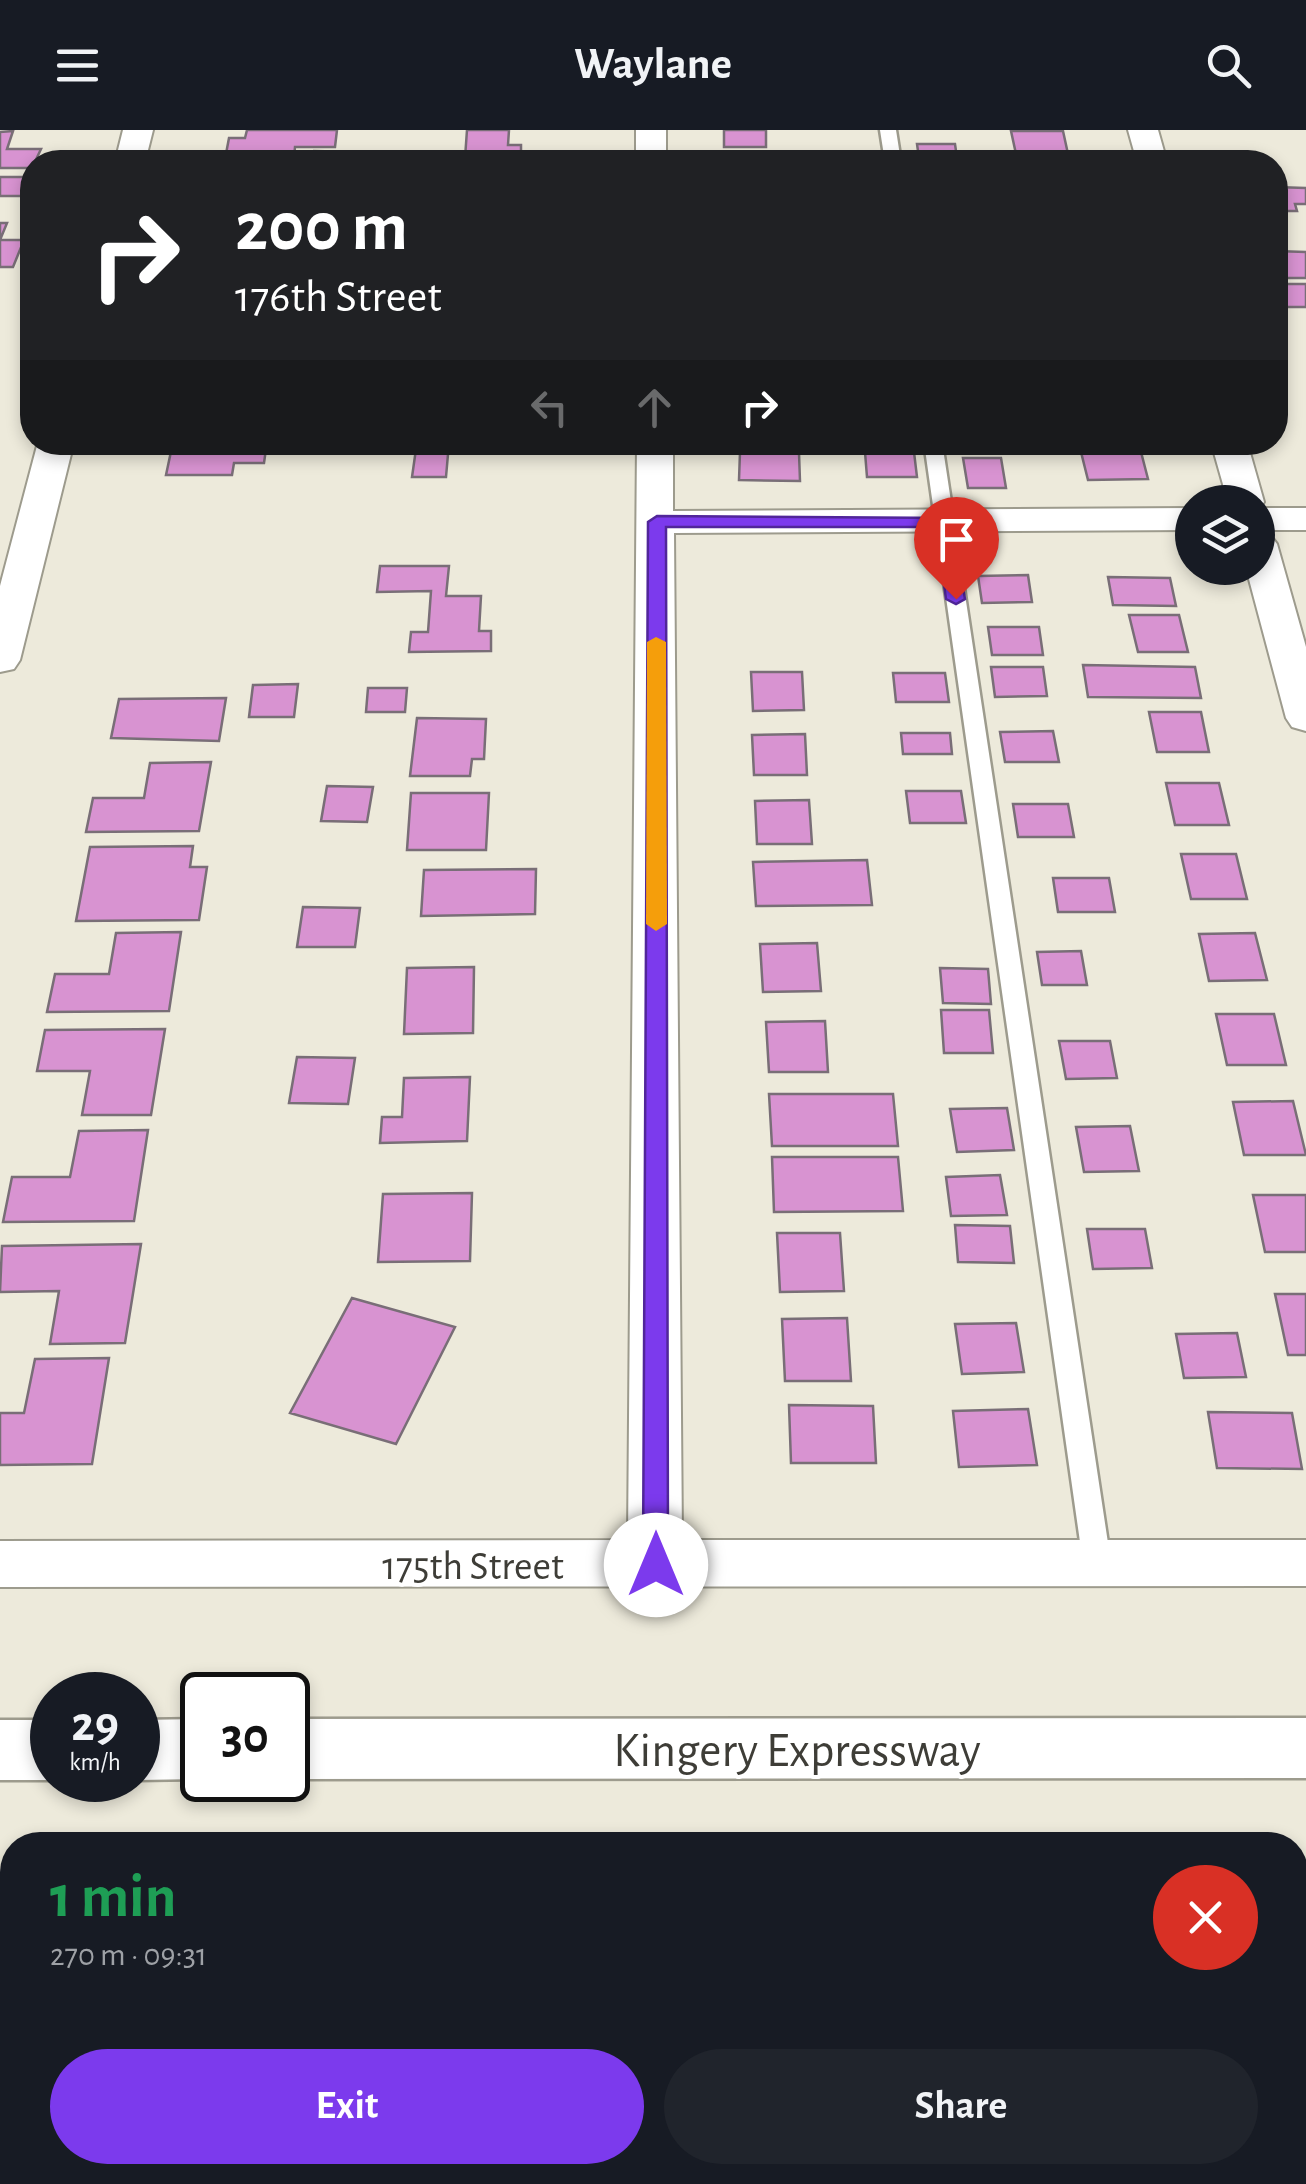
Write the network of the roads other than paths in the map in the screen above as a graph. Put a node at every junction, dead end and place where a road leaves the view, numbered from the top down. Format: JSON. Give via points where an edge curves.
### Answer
{"nodes":[{"id":1,"x":50,"y":455,"type":"edge"},
{"id":2,"x":656,"y":455,"type":"edge"},
{"id":3,"x":935,"y":455,"type":"edge"},
{"id":4,"x":1233,"y":455,"type":"edge"},
{"id":5,"x":1241,"y":485,"type":"edge"},
{"id":6,"x":1275,"y":518,"type":"edge"},
{"id":7,"x":1175,"y":519,"type":"edge"},
{"id":8,"x":1306,"y":519,"type":"edge"},
{"id":9,"x":657,"y":522,"type":"junction"},
{"id":10,"x":944,"y":522,"type":"junction"},
{"id":11,"x":18,"y":524,"type":"edge"},
{"id":12,"x":1269,"y":585,"type":"edge"},
{"id":13,"x":0,"y":660,"type":"edge"},
{"id":14,"x":1306,"y":718,"type":"edge"},
{"id":15,"x":1306,"y":1562,"type":"edge"},
{"id":16,"x":1097,"y":1563,"type":"junction"},
{"id":17,"x":0,"y":1564,"type":"edge"},
{"id":18,"x":656,"y":1565,"type":"junction"},
{"id":19,"x":1306,"y":1748,"type":"edge"},
{"id":20,"x":310,"y":1749,"type":"edge"},
{"id":21,"x":0,"y":1750,"type":"edge"},
{"id":22,"x":30,"y":1750,"type":"edge"}],
"edges":[{"from":1,"to":11,"type":"street"},
{"from":2,"to":9,"type":"street"},
{"from":3,"to":10,"type":"lane"},
{"from":4,"to":5,"type":"street"},
{"from":6,"to":8,"type":"street"},
{"from":7,"to":10,"type":"street"},
{"from":9,"to":10,"type":"street"},
{"from":9,"to":18,"type":"street"},
{"from":10,"to":16,"type":"lane"},
{"from":11,"to":13,"type":"street"},
{"from":12,"to":14,"type":"street"},
{"from":15,"to":16,"type":"street","name":"175th Street"},
{"from":16,"to":18,"type":"street","name":"175th Street"},
{"from":17,"to":18,"type":"street","name":"175th Street"},
{"from":19,"to":20,"type":"highway","name":"Kingery Expressway"},
{"from":21,"to":22,"type":"highway"}]}
